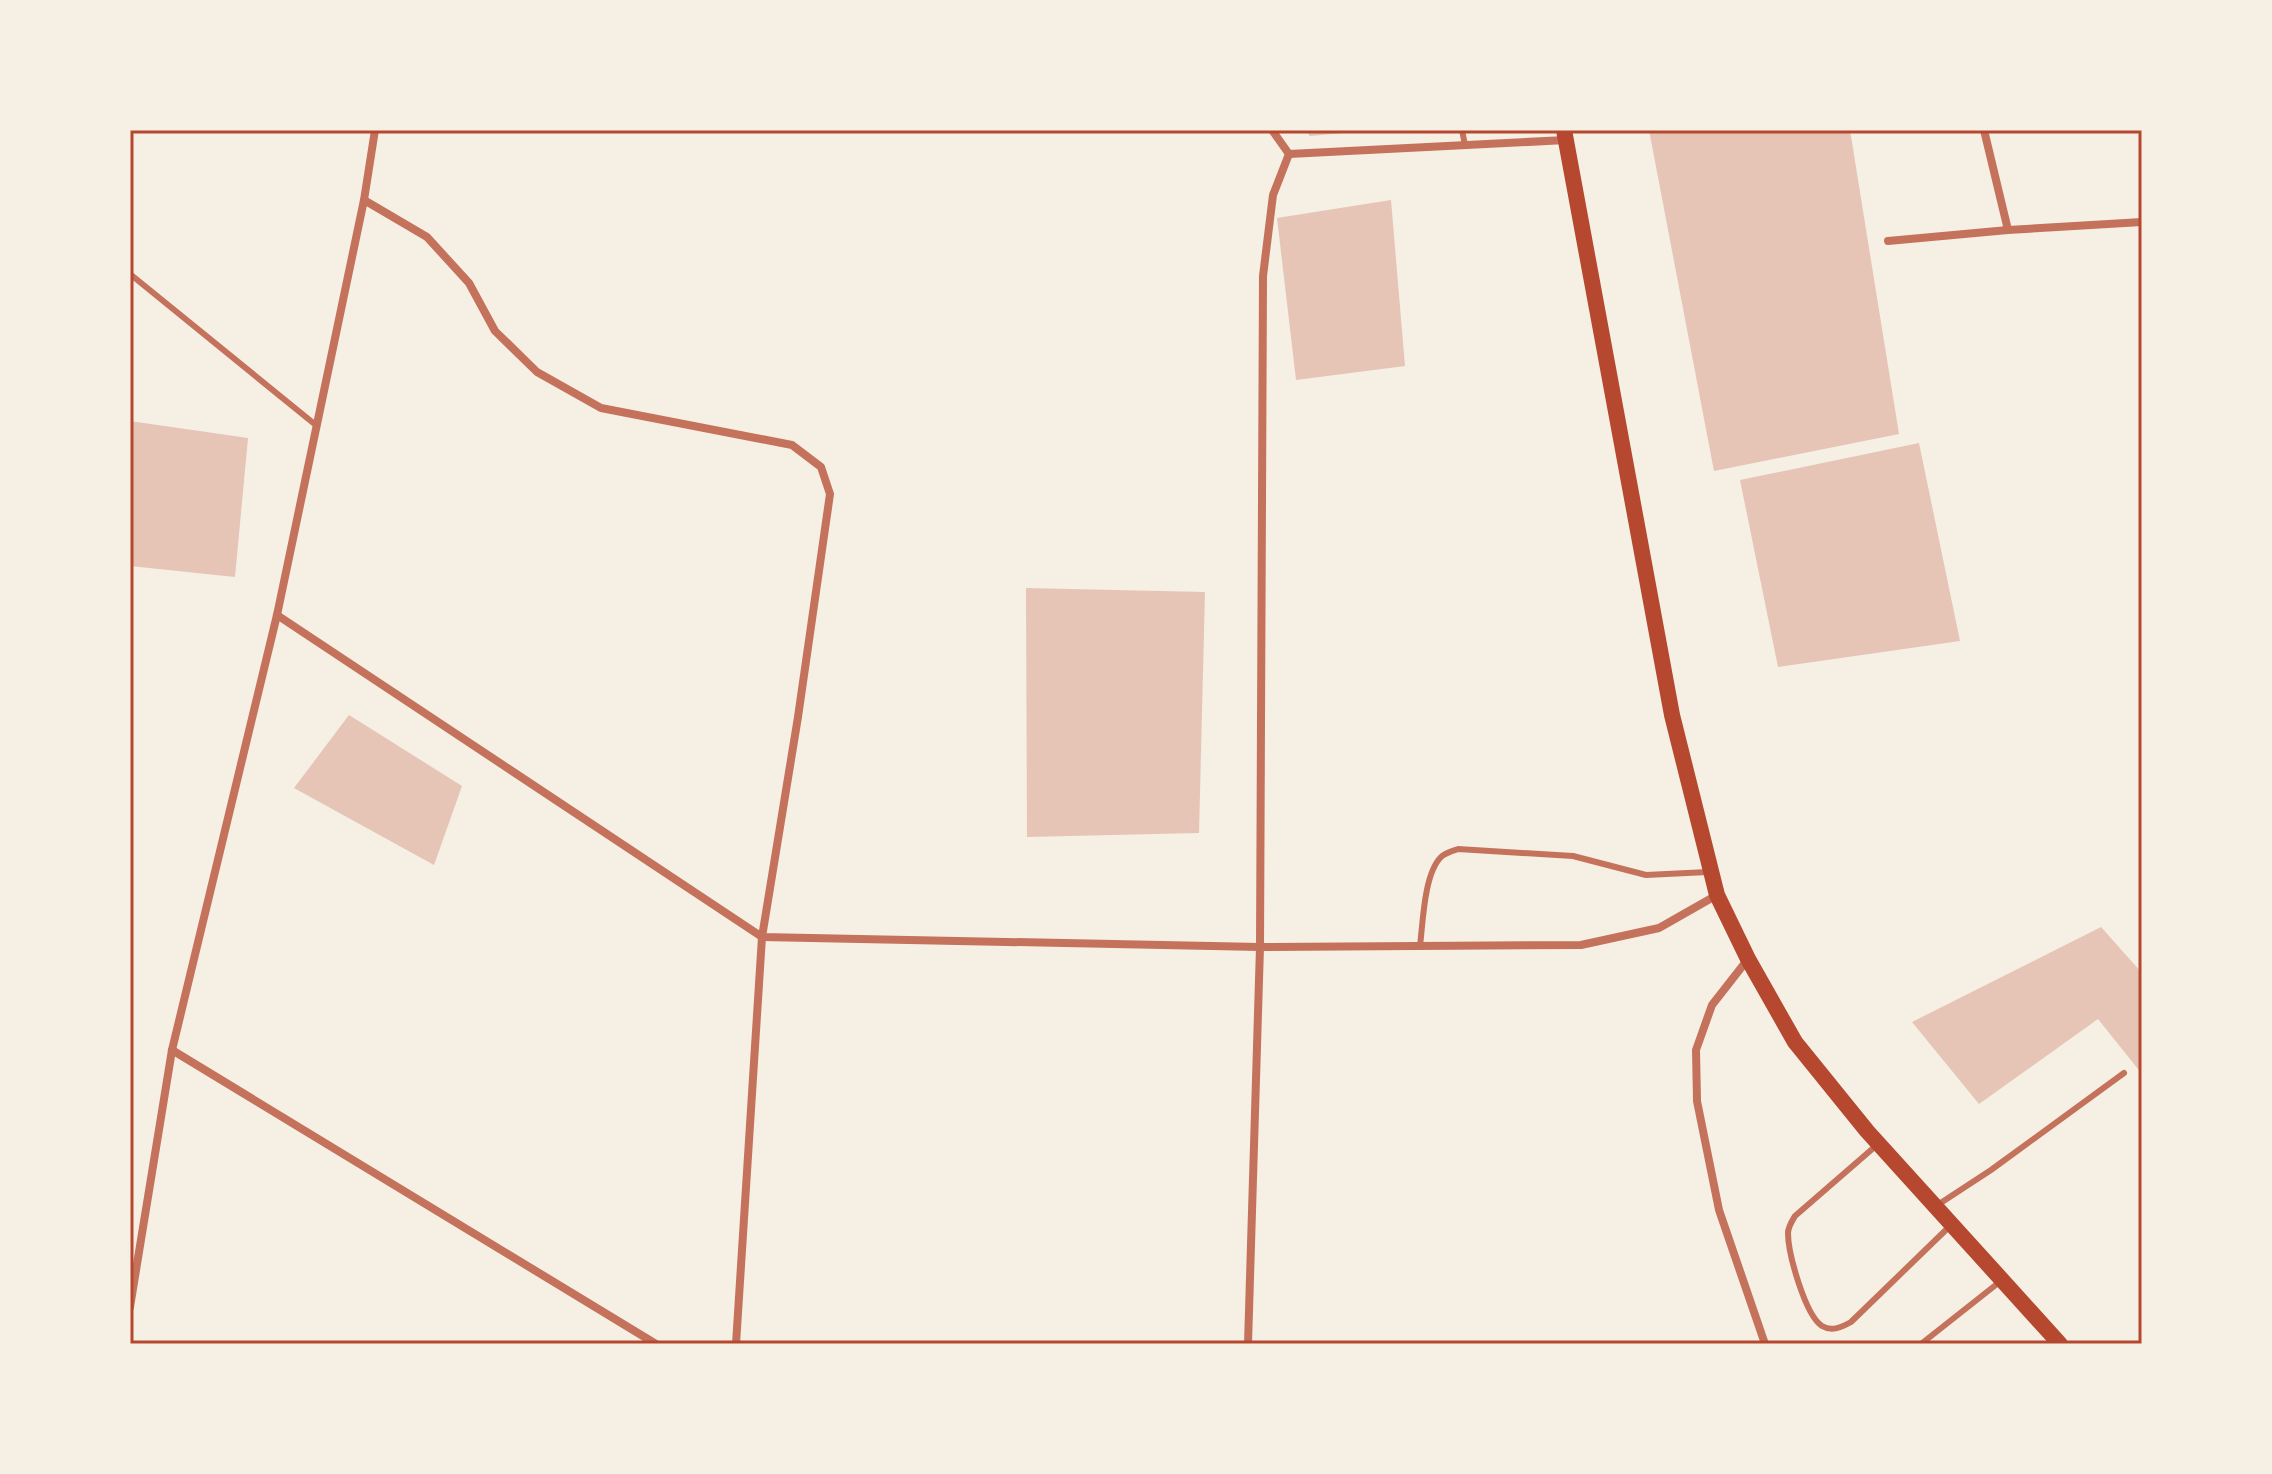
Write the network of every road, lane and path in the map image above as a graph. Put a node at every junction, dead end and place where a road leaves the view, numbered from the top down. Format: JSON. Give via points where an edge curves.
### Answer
{"nodes":[{"id":1,"x":375,"y":130,"type":"edge"},
{"id":2,"x":1272,"y":130,"type":"edge"},
{"id":3,"x":1462,"y":130,"type":"edge"},
{"id":4,"x":1984,"y":130,"type":"edge"},
{"id":5,"x":1565,"y":135,"type":"edge"},
{"id":6,"x":1465,"y":145,"type":"junction"},
{"id":7,"x":1289,"y":154,"type":"junction"},
{"id":8,"x":364,"y":200,"type":"junction"},
{"id":9,"x":2142,"y":222,"type":"edge"},
{"id":10,"x":2008,"y":230,"type":"junction"},
{"id":11,"x":1888,"y":241,"type":"dead end"},
{"id":12,"x":130,"y":274,"type":"edge"},
{"id":13,"x":317,"y":426,"type":"junction"},
{"id":14,"x":277,"y":615,"type":"junction"},
{"id":15,"x":1712,"y":872,"type":"junction"},
{"id":16,"x":1717,"y":895,"type":"junction"},
{"id":17,"x":762,"y":937,"type":"junction"},
{"id":18,"x":1420,"y":946,"type":"junction"},
{"id":19,"x":1260,"y":947,"type":"junction"},
{"id":20,"x":1748,"y":959,"type":"junction"},
{"id":21,"x":172,"y":1050,"type":"junction"},
{"id":22,"x":2124,"y":1073,"type":"dead end"},
{"id":23,"x":1878,"y":1144,"type":"junction"},
{"id":24,"x":1936,"y":1206,"type":"junction"},
{"id":25,"x":1952,"y":1225,"type":"junction"},
{"id":26,"x":2002,"y":1280,"type":"junction"},
{"id":27,"x":130,"y":1307,"type":"edge"},
{"id":28,"x":656,"y":1344,"type":"edge"},
{"id":29,"x":736,"y":1344,"type":"edge"},
{"id":30,"x":1248,"y":1344,"type":"edge"},
{"id":31,"x":1765,"y":1344,"type":"edge"},
{"id":32,"x":1921,"y":1344,"type":"edge"},
{"id":33,"x":2060,"y":1344,"type":"edge"}],
"edges":[{"from":1,"to":8,"type":"street"},
{"from":2,"to":7,"type":"street"},
{"from":3,"to":6,"type":"lane"},
{"from":4,"to":10,"type":"street"},
{"from":5,"to":6,"type":"street"},
{"from":5,"to":15,"type":"main road","via":[[1672,715]]},
{"from":6,"to":7,"type":"street"},
{"from":7,"to":19,"type":"street","via":[[1273,195],[1263,276]]},
{"from":8,"to":13,"type":"street"},
{"from":8,"to":17,"type":"street","via":[[427,237],[469,283],[495,331],[537,372],[601,408],[792,445],[821,467],[830,494]]},
{"from":9,"to":10,"type":"street"},
{"from":10,"to":11,"type":"street"},
{"from":12,"to":13,"type":"lane"},
{"from":13,"to":14,"type":"street"},
{"from":14,"to":17,"type":"street"},
{"from":14,"to":21,"type":"street"},
{"from":15,"to":16,"type":"main road"},
{"from":15,"to":18,"type":"lane","via":[[1646,875],[1573,856],[1458,849],[1443,854],[1435,865]]},
{"from":16,"to":18,"type":"street","via":[[1659,928],[1581,945]]},
{"from":16,"to":20,"type":"main road"},
{"from":17,"to":19,"type":"street"},
{"from":17,"to":29,"type":"street"},
{"from":18,"to":19,"type":"street"},
{"from":19,"to":30,"type":"street"},
{"from":20,"to":23,"type":"main road","via":[[1795,1042]]},
{"from":20,"to":31,"type":"street","via":[[1706,1020],[1696,1050],[1697,1101],[1719,1210]]},
{"from":21,"to":27,"type":"street"},
{"from":21,"to":28,"type":"street"},
{"from":22,"to":24,"type":"lane"},
{"from":23,"to":24,"type":"main road"},
{"from":23,"to":25,"type":"lane","via":[[1795,1216],[1788,1230],[1812,1316],[1823,1327],[1837,1329],[1851,1322]]},
{"from":24,"to":25,"type":"main road"},
{"from":25,"to":26,"type":"main road"},
{"from":26,"to":32,"type":"lane"},
{"from":26,"to":33,"type":"main road"}]}
